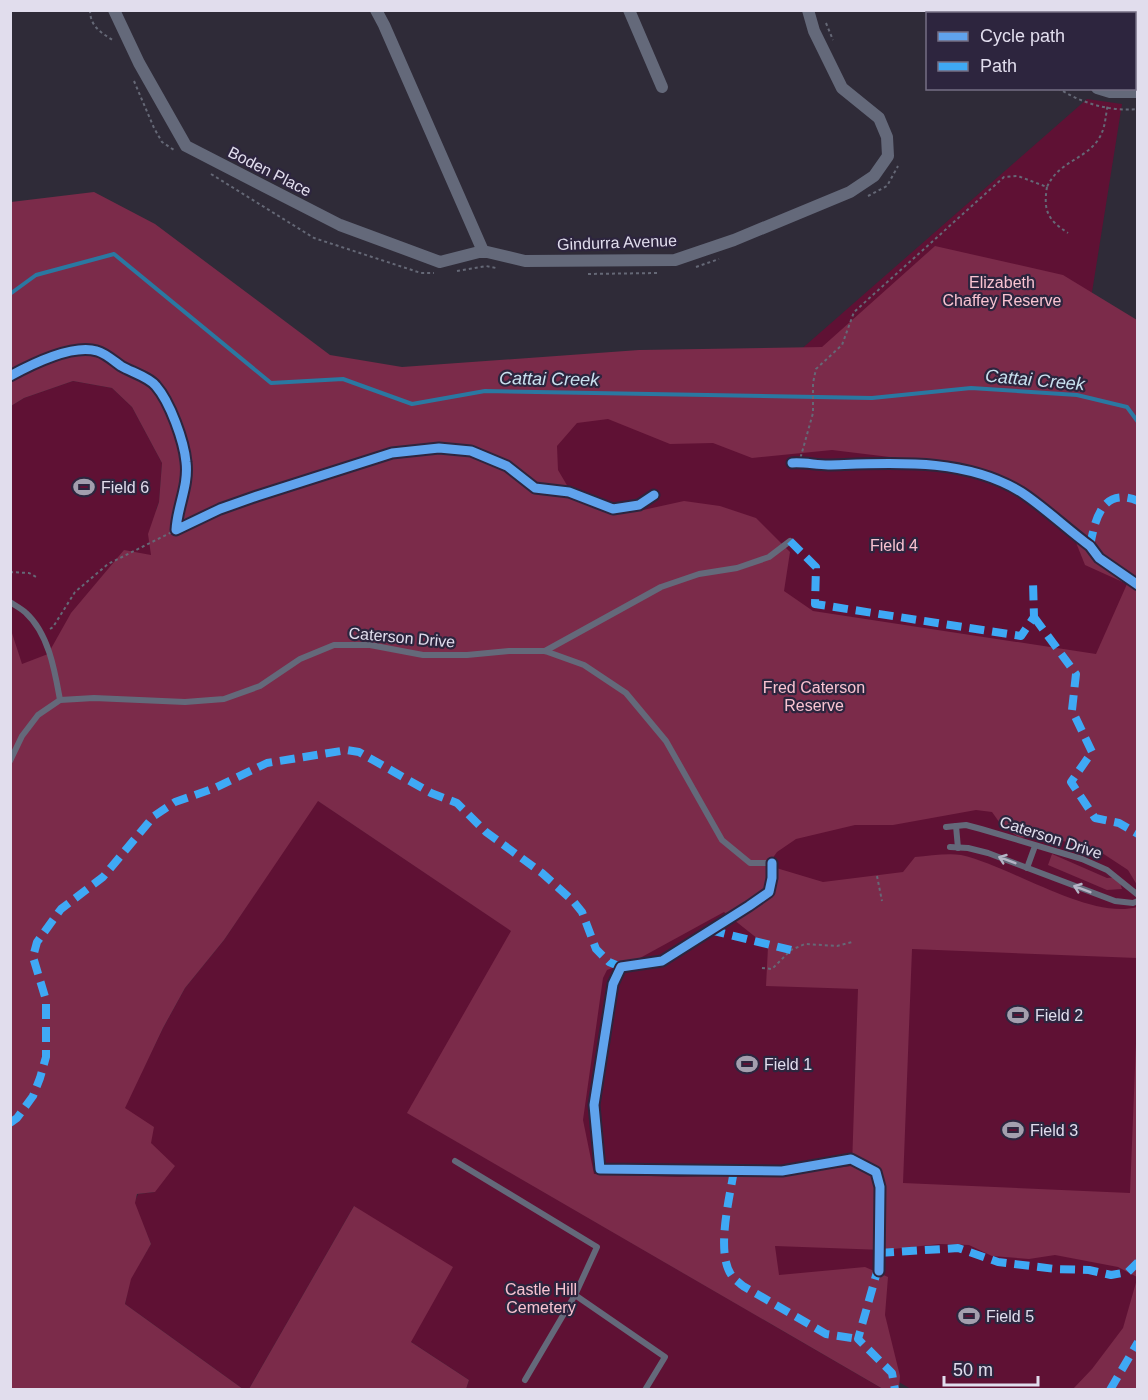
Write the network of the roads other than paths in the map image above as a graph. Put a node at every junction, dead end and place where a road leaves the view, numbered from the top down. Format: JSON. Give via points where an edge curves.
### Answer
{"nodes":[{"id":1,"x":114,"y":10,"type":"edge"},
{"id":2,"x":376,"y":10,"type":"edge"},
{"id":3,"x":629,"y":10,"type":"edge"},
{"id":4,"x":808,"y":10,"type":"edge"},
{"id":5,"x":662,"y":87,"type":"dead end"},
{"id":6,"x":1104,"y":90,"type":"edge"},
{"id":7,"x":1137,"y":92,"type":"edge"},
{"id":8,"x":483,"y":251,"type":"junction"},
{"id":9,"x":790,"y":542,"type":"dead end"},
{"id":10,"x":10,"y":602,"type":"edge"},
{"id":11,"x":545,"y":651,"type":"junction"},
{"id":12,"x":60,"y":700,"type":"junction"},
{"id":13,"x":10,"y":761,"type":"edge"},
{"id":14,"x":956,"y":826,"type":"junction"},
{"id":15,"x":946,"y":827,"type":"dead end"},
{"id":16,"x":1035,"y":846,"type":"junction"},
{"id":17,"x":772,"y":863,"type":"dead end"},
{"id":18,"x":1027,"y":868,"type":"junction"},
{"id":19,"x":1137,"y":896,"type":"edge"},
{"id":20,"x":1137,"y":902,"type":"edge"},
{"id":21,"x":455,"y":1161,"type":"dead end"},
{"id":22,"x":575,"y":1295,"type":"junction"},
{"id":23,"x":525,"y":1380,"type":"dead end"},
{"id":24,"x":645,"y":1389,"type":"edge"}],
"edges":[{"from":1,"to":8,"type":"street","name":"Boden Place","via":[[186,146],[339,225],[440,262]]},
{"from":2,"to":8,"type":"street"},
{"from":3,"to":5,"type":"street"},
{"from":4,"to":8,"type":"street","name":"Gindurra Avenue","via":[[842,88],[879,118],[887,137],[888,156],[874,177],[850,192],[675,260],[525,261]]},
{"from":6,"to":7,"type":"street"},
{"from":9,"to":11,"type":"lane","via":[[769,557],[661,587]]},
{"from":10,"to":12,"type":"lane","via":[[27,613],[42,635]]},
{"from":11,"to":12,"type":"lane","name":"Caterson Drive","via":[[423,655],[370,645],[334,645],[300,659],[260,686],[224,699]]},
{"from":11,"to":17,"type":"lane","name":"Caterson Drive","via":[[584,665],[626,693],[666,741],[723,840],[750,863]]},
{"from":12,"to":13,"type":"lane","via":[[39,715],[22,736]]},
{"from":14,"to":15,"type":"lane","name":"Caterson Drive"},
{"from":14,"to":16,"type":"lane","name":"Caterson Drive","via":[[966,825]]},
{"from":18,"to":14,"type":"lane","one_way":true,"via":[[976,849],[954,847]]},
{"from":16,"to":18,"type":"lane"},
{"from":16,"to":19,"type":"lane","name":"Caterson Drive","via":[[1107,870]]},
{"from":20,"to":18,"type":"lane","one_way":true,"via":[[1115,901]]},
{"from":21,"to":22,"type":"lane","via":[[597,1247]]},
{"from":22,"to":23,"type":"lane"},
{"from":22,"to":24,"type":"lane","via":[[665,1357]]}]}
